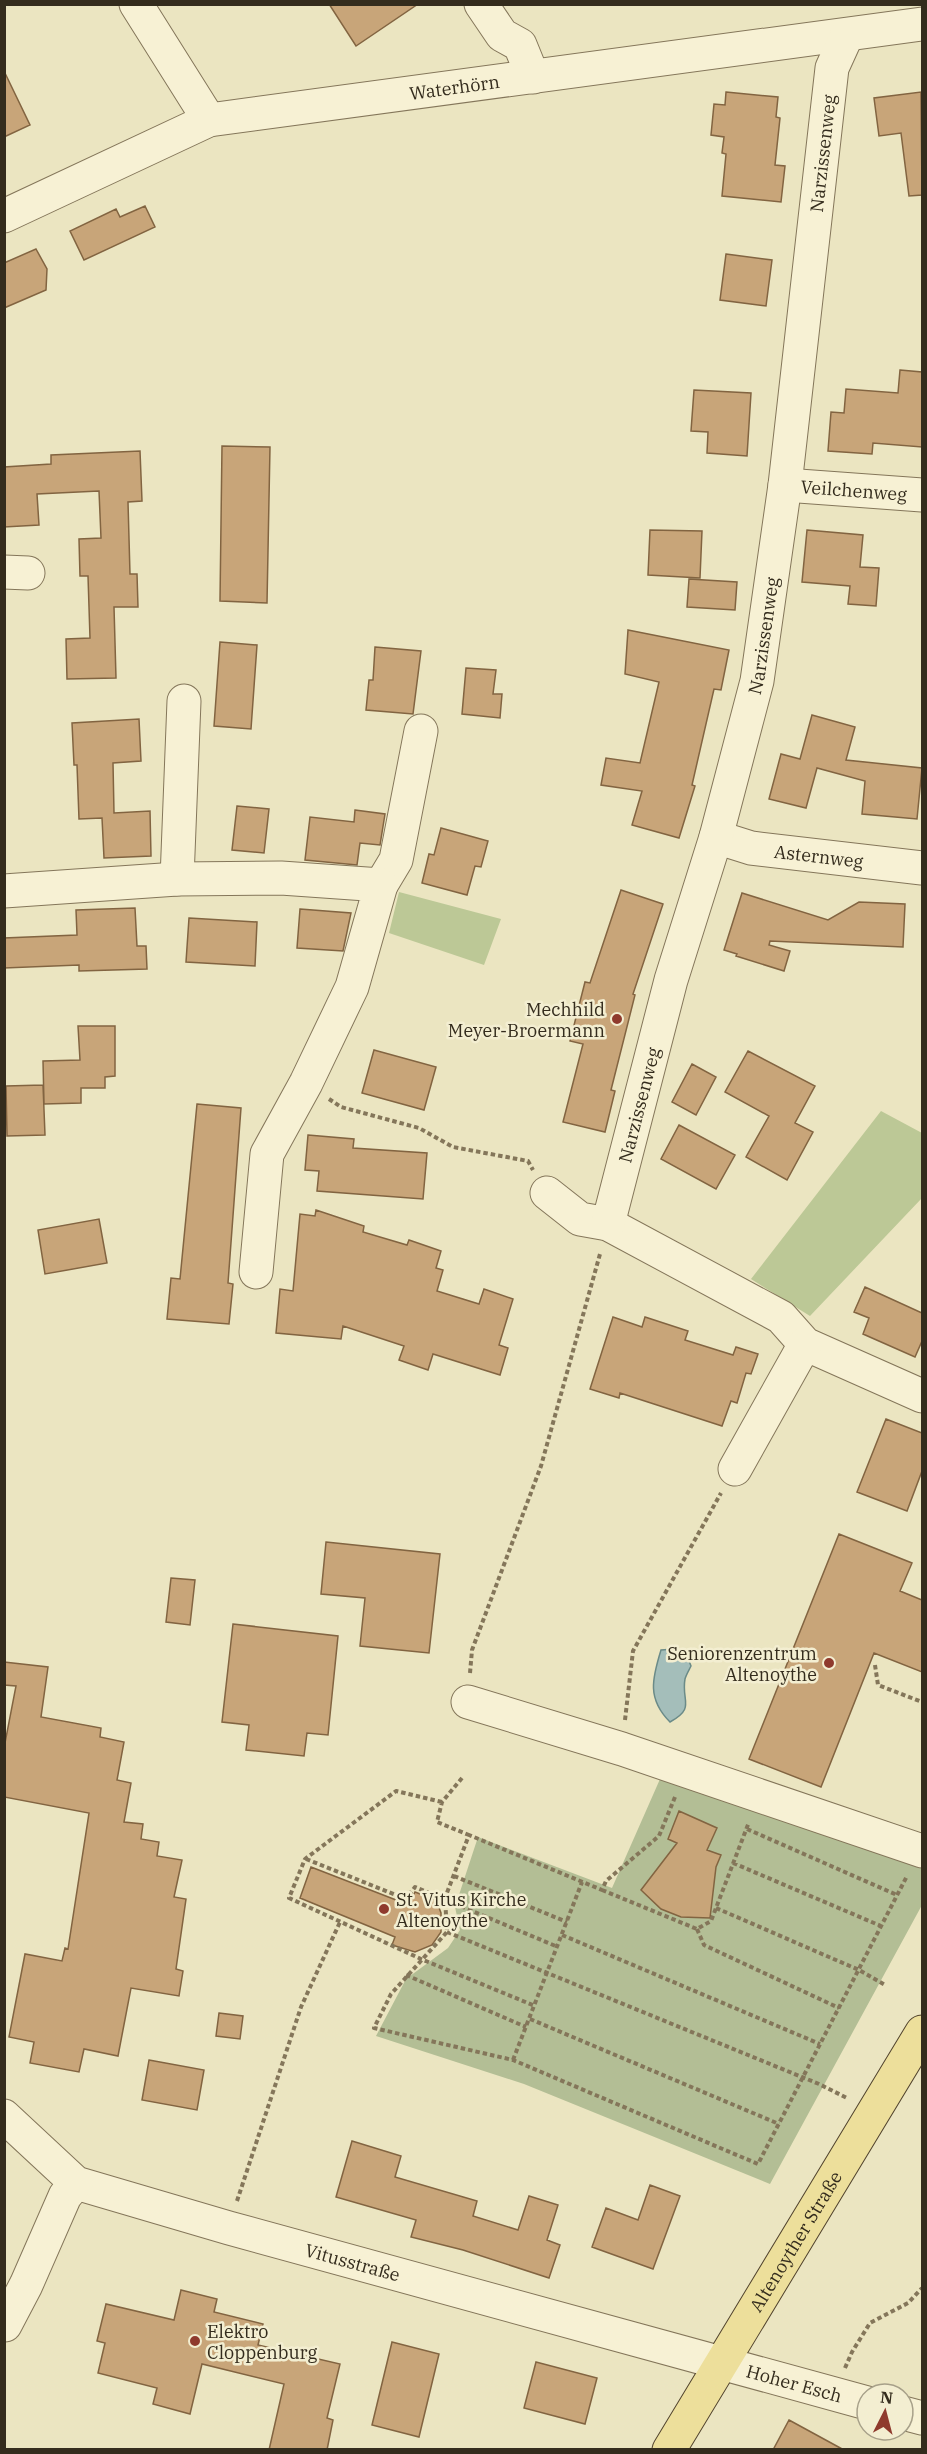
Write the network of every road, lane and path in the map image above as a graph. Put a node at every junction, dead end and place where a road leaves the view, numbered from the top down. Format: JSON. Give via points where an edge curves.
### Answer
{"nodes":[{"id":1,"x":136,"y":4,"type":"edge"},
{"id":2,"x":481,"y":4,"type":"edge"},
{"id":3,"x":922,"y":24,"type":"edge"},
{"id":4,"x":847,"y":35,"type":"junction"},
{"id":5,"x":533,"y":77,"type":"junction"},
{"id":6,"x":209,"y":120,"type":"junction"},
{"id":7,"x":4,"y":216,"type":"edge"},
{"id":8,"x":785,"y":485,"type":"junction"},
{"id":9,"x":922,"y":495,"type":"edge"},
{"id":10,"x":184,"y":702,"type":"dead end"},
{"id":11,"x":421,"y":731,"type":"dead end"},
{"id":12,"x":716,"y":837,"type":"junction"},
{"id":13,"x":922,"y":868,"type":"edge"},
{"id":14,"x":177,"y":879,"type":"junction"},
{"id":15,"x":381,"y":885,"type":"junction"},
{"id":16,"x":4,"y":891,"type":"edge"},
{"id":17,"x":306,"y":1083,"type":"junction"},
{"id":18,"x":547,"y":1193,"type":"joint"},
{"id":19,"x":608,"y":1224,"type":"junction"},
{"id":20,"x":256,"y":1272,"type":"dead end"},
{"id":21,"x":804,"y":1344,"type":"junction"},
{"id":22,"x":922,"y":1396,"type":"edge"},
{"id":23,"x":735,"y":1469,"type":"joint"},
{"id":24,"x":875,"y":1665,"type":"dead end"},
{"id":25,"x":468,"y":1702,"type":"joint"},
{"id":26,"x":922,"y":1702,"type":"edge"},
{"id":27,"x":622,"y":1749,"type":"junction"},
{"id":28,"x":685,"y":1771,"type":"junction"},
{"id":29,"x":462,"y":1778,"type":"dead end"},
{"id":30,"x":759,"y":1796,"type":"junction"},
{"id":31,"x":442,"y":1802,"type":"junction"},
{"id":32,"x":747,"y":1829,"type":"junction"},
{"id":33,"x":469,"y":1835,"type":"junction"},
{"id":34,"x":922,"y":1850,"type":"edge"},
{"id":35,"x":305,"y":1859,"type":"junction"},
{"id":36,"x":734,"y":1863,"type":"junction"},
{"id":37,"x":454,"y":1876,"type":"junction"},
{"id":38,"x":582,"y":1882,"type":"junction"},
{"id":39,"x":602,"y":1890,"type":"junction"},
{"id":40,"x":897,"y":1895,"type":"junction"},
{"id":41,"x":446,"y":1898,"type":"junction"},
{"id":42,"x":716,"y":1908,"type":"junction"},
{"id":43,"x":567,"y":1922,"type":"junction"},
{"id":44,"x":340,"y":1923,"type":"junction"},
{"id":45,"x":881,"y":1926,"type":"junction"},
{"id":46,"x":697,"y":1929,"type":"junction"},
{"id":47,"x":447,"y":1932,"type":"junction"},
{"id":48,"x":562,"y":1935,"type":"junction"},
{"id":49,"x":558,"y":1947,"type":"junction"},
{"id":50,"x":421,"y":1959,"type":"junction"},
{"id":51,"x":859,"y":1970,"type":"junction"},
{"id":52,"x":548,"y":1973,"type":"junction"},
{"id":53,"x":406,"y":1975,"type":"junction"},
{"id":54,"x":885,"y":1985,"type":"dead end"},
{"id":55,"x":535,"y":2006,"type":"junction"},
{"id":56,"x":839,"y":2008,"type":"junction"},
{"id":57,"x":530,"y":2019,"type":"junction"},
{"id":58,"x":526,"y":2027,"type":"junction"},
{"id":59,"x":922,"y":2032,"type":"edge"},
{"id":60,"x":820,"y":2044,"type":"junction"},
{"id":61,"x":513,"y":2060,"type":"junction"},
{"id":62,"x":803,"y":2078,"type":"junction"},
{"id":63,"x":874,"y":2112,"type":"junction"},
{"id":64,"x":4,"y":2116,"type":"edge"},
{"id":65,"x":779,"y":2124,"type":"junction"},
{"id":66,"x":76,"y":2183,"type":"junction"},
{"id":67,"x":229,"y":2228,"type":"junction"},
{"id":68,"x":922,"y":2288,"type":"edge"},
{"id":69,"x":5,"y":2325,"type":"edge"},
{"id":70,"x":723,"y":2362,"type":"junction"},
{"id":71,"x":835,"y":2394,"type":"junction"},
{"id":72,"x":855,"y":2400,"type":"edge"},
{"id":73,"x":669,"y":2450,"type":"edge"}],
"edges":[{"from":1,"to":6,"type":"street"},
{"from":2,"to":5,"type":"street","via":[[502,35],[520,45]]},
{"from":3,"to":4,"type":"street","name":"Waterhörn"},
{"from":4,"to":5,"type":"street","name":"Waterhörn"},
{"from":4,"to":8,"type":"street","name":"Narzissenweg","via":[[832,68]]},
{"from":5,"to":6,"type":"street","name":"Waterhörn"},
{"from":6,"to":7,"type":"street","name":"Waterhörn"},
{"from":8,"to":9,"type":"street","name":"Veilchenweg"},
{"from":8,"to":12,"type":"street","name":"Narzissenweg","via":[[757,681]]},
{"from":10,"to":14,"type":"street"},
{"from":11,"to":15,"type":"street","via":[[396,860]]},
{"from":12,"to":13,"type":"street","name":"Asternweg","via":[[751,848]]},
{"from":12,"to":19,"type":"street","name":"Narzissenweg","via":[[671,980]]},
{"from":14,"to":15,"type":"street","via":[[281,878]]},
{"from":14,"to":16,"type":"street"},
{"from":15,"to":17,"type":"street","via":[[352,987]]},
{"from":17,"to":18,"type":"path","via":[[341,1107],[419,1128],[453,1147],[528,1161]]},
{"from":17,"to":20,"type":"street","via":[[267,1154]]},
{"from":18,"to":19,"type":"street","via":[[580,1219]]},
{"from":19,"to":21,"type":"street","via":[[780,1317]]},
{"from":19,"to":25,"type":"path","via":[[541,1466],[472,1650]]},
{"from":21,"to":22,"type":"street"},
{"from":21,"to":23,"type":"street"},
{"from":23,"to":27,"type":"path","via":[[633,1651]]},
{"from":24,"to":26,"type":"path","via":[[878,1685]]},
{"from":25,"to":27,"type":"street"},
{"from":27,"to":28,"type":"street"},
{"from":28,"to":30,"type":"street"},
{"from":28,"to":39,"type":"path","via":[[660,1836],[606,1881]]},
{"from":29,"to":31,"type":"path"},
{"from":30,"to":32,"type":"path"},
{"from":30,"to":34,"type":"street"},
{"from":31,"to":33,"type":"path","via":[[437,1822]]},
{"from":31,"to":35,"type":"path","via":[[396,1791]]},
{"from":32,"to":36,"type":"path"},
{"from":32,"to":40,"type":"path"},
{"from":33,"to":37,"type":"path"},
{"from":33,"to":38,"type":"path"},
{"from":34,"to":40,"type":"path"},
{"from":35,"to":41,"type":"path","via":[[406,1899],[415,1887]]},
{"from":35,"to":44,"type":"path","via":[[289,1898]]},
{"from":36,"to":42,"type":"path"},
{"from":36,"to":45,"type":"path"},
{"from":37,"to":41,"type":"path"},
{"from":37,"to":43,"type":"path"},
{"from":38,"to":39,"type":"path"},
{"from":38,"to":43,"type":"path"},
{"from":39,"to":46,"type":"path"},
{"from":40,"to":45,"type":"path"},
{"from":41,"to":47,"type":"path"},
{"from":41,"to":49,"type":"path"},
{"from":42,"to":46,"type":"path","via":[[711,1921]]},
{"from":42,"to":51,"type":"path"},
{"from":43,"to":48,"type":"path"},
{"from":44,"to":50,"type":"path"},
{"from":44,"to":67,"type":"path","via":[[301,2007]]},
{"from":45,"to":51,"type":"path"},
{"from":46,"to":56,"type":"path","via":[[704,1945]]},
{"from":47,"to":50,"type":"path"},
{"from":47,"to":52,"type":"path"},
{"from":48,"to":49,"type":"path"},
{"from":48,"to":60,"type":"path"},
{"from":49,"to":52,"type":"path"},
{"from":50,"to":53,"type":"path"},
{"from":50,"to":55,"type":"path"},
{"from":51,"to":54,"type":"path"},
{"from":51,"to":56,"type":"path"},
{"from":52,"to":55,"type":"path"},
{"from":52,"to":62,"type":"path"},
{"from":53,"to":58,"type":"path"},
{"from":53,"to":61,"type":"path","via":[[391,1994],[374,2028]]},
{"from":55,"to":57,"type":"path"},
{"from":56,"to":60,"type":"path"},
{"from":57,"to":58,"type":"path"},
{"from":57,"to":65,"type":"path"},
{"from":58,"to":61,"type":"path"},
{"from":59,"to":63,"type":"main road","name":"Altenoyther Straße"},
{"from":60,"to":62,"type":"path"},
{"from":61,"to":65,"type":"path","via":[[758,2164]]},
{"from":62,"to":63,"type":"path"},
{"from":62,"to":65,"type":"path"},
{"from":63,"to":70,"type":"main road","name":"Altenoyther Straße"},
{"from":64,"to":66,"type":"street","name":"Vitusstraße"},
{"from":66,"to":67,"type":"street","name":"Vitusstraße"},
{"from":66,"to":69,"type":"street","via":[[65,2196]]},
{"from":67,"to":70,"type":"street","name":"Vitusstraße"},
{"from":68,"to":71,"type":"path","via":[[908,2303],[870,2323],[852,2352]]},
{"from":70,"to":71,"type":"street","name":"Hoher Esch"},
{"from":70,"to":73,"type":"main road","name":"Altenoyther Straße"},
{"from":71,"to":72,"type":"street","name":"Hoher Esch"}]}
